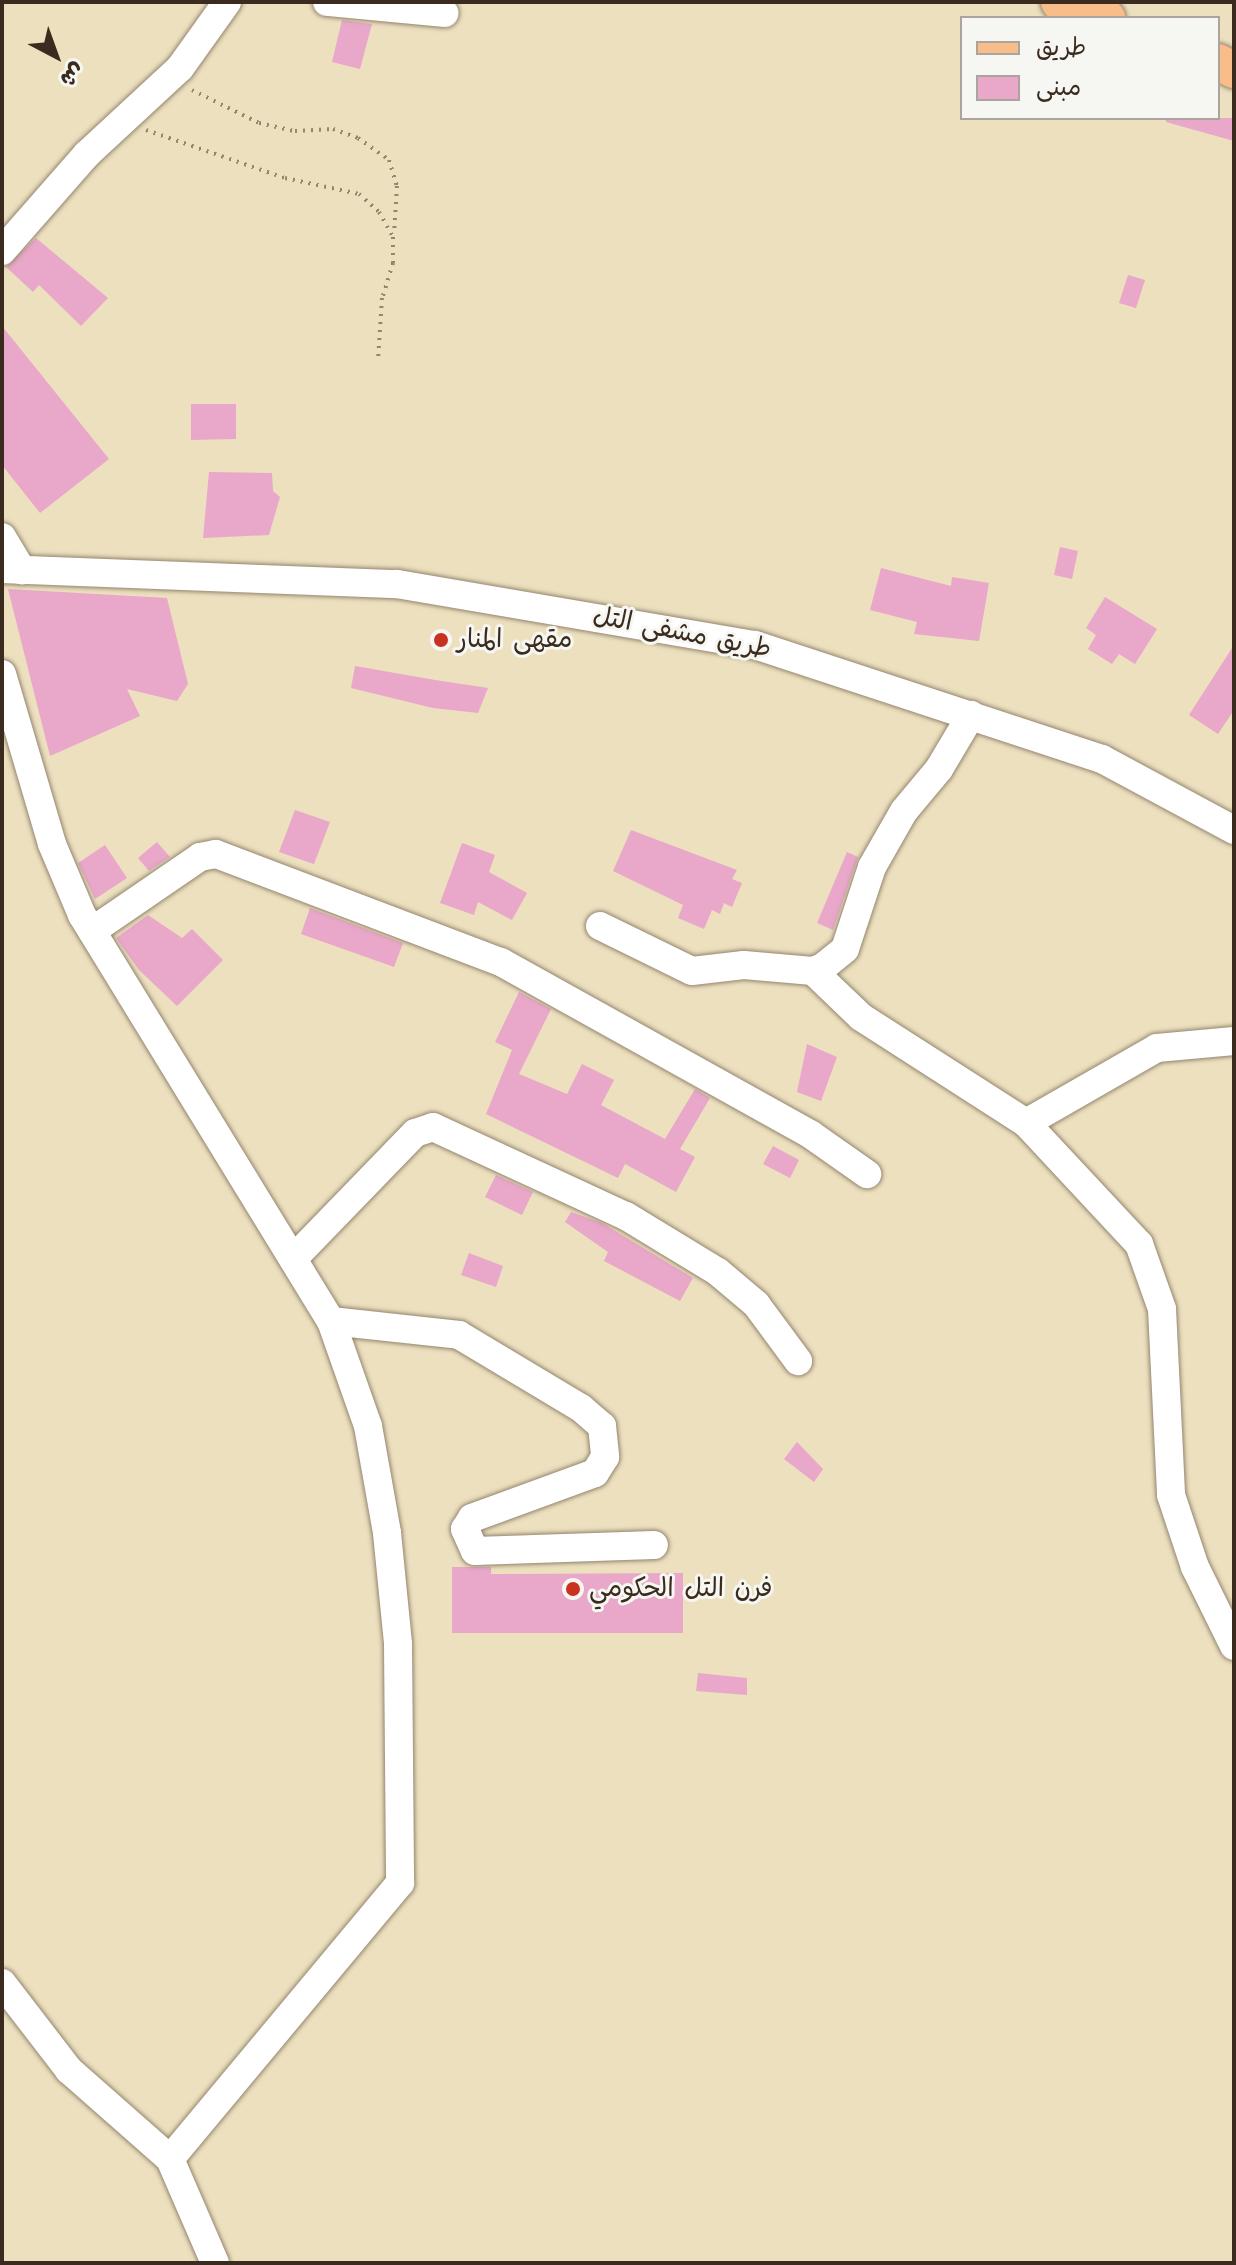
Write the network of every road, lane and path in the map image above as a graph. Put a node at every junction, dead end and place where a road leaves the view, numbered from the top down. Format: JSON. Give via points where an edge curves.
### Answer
{"nodes":[{"id":1,"x":227,"y":2,"type":"edge"},
{"id":2,"x":327,"y":2,"type":"edge"},
{"id":3,"x":1059,"y":2,"type":"edge"},
{"id":4,"x":444,"y":13,"type":"dead end"},
{"id":5,"x":1101,"y":16,"type":"edge"},
{"id":6,"x":176,"y":72,"type":"junction"},
{"id":7,"x":128,"y":116,"type":"junction"},
{"id":8,"x":393,"y":237,"type":"junction"},
{"id":9,"x":2,"y":251,"type":"edge"},
{"id":10,"x":378,"y":360,"type":"dead end"},
{"id":11,"x":2,"y":537,"type":"edge"},
{"id":12,"x":12,"y":570,"type":"edge"},
{"id":13,"x":2,"y":674,"type":"edge"},
{"id":14,"x":971,"y":715,"type":"junction"},
{"id":15,"x":1234,"y":830,"type":"edge"},
{"id":16,"x":600,"y":926,"type":"dead end"},
{"id":17,"x":92,"y":931,"type":"junction"},
{"id":18,"x":813,"y":971,"type":"junction"},
{"id":19,"x":1234,"y":1041,"type":"edge"},
{"id":20,"x":1026,"y":1123,"type":"junction"},
{"id":21,"x":867,"y":1174,"type":"dead end"},
{"id":22,"x":293,"y":1259,"type":"junction"},
{"id":23,"x":331,"y":1321,"type":"junction"},
{"id":24,"x":798,"y":1361,"type":"dead end"},
{"id":25,"x":654,"y":1545,"type":"dead end"},
{"id":26,"x":1234,"y":1646,"type":"edge"},
{"id":27,"x":2,"y":1983,"type":"edge"},
{"id":28,"x":170,"y":2159,"type":"junction"},
{"id":29,"x":215,"y":2263,"type":"edge"}],
"edges":[{"from":1,"to":6,"type":"street"},
{"from":2,"to":4,"type":"street"},
{"from":3,"to":5,"type":"main road"},
{"from":6,"to":7,"type":"street"},
{"from":6,"to":8,"type":"path","via":[[207,101],[259,123],[295,131],[333,129],[358,138],[389,160],[397,186]]},
{"from":7,"to":8,"type":"path","via":[[148,131],[285,178],[359,194],[379,212]]},
{"from":7,"to":9,"type":"street","via":[[86,155]]},
{"from":8,"to":10,"type":"path"},
{"from":11,"to":12,"type":"street"},
{"from":12,"to":14,"type":"street","name":"طريق مشفى التل","via":[[397,584],[755,645]]},
{"from":13,"to":17,"type":"street","via":[[52,844]]},
{"from":14,"to":15,"type":"street","name":"طريق مشفى التل","via":[[1102,759]]},
{"from":14,"to":18,"type":"street","via":[[872,867],[845,949]]},
{"from":16,"to":18,"type":"street","via":[[692,971],[744,965]]},
{"from":17,"to":21,"type":"street","via":[[200,857],[216,854],[501,962],[810,1134]]},
{"from":17,"to":22,"type":"street"},
{"from":18,"to":20,"type":"street","via":[[861,1017]]},
{"from":19,"to":20,"type":"street","via":[[1157,1048]]},
{"from":20,"to":26,"type":"street","via":[[1139,1244],[1162,1309],[1171,1495],[1195,1567]]},
{"from":22,"to":23,"type":"street"},
{"from":22,"to":24,"type":"street","via":[[415,1133],[433,1127],[626,1216],[718,1272],[756,1304]]},
{"from":23,"to":25,"type":"street","via":[[459,1335],[602,1426],[605,1457],[595,1473],[472,1518],[465,1529],[475,1551]]},
{"from":23,"to":28,"type":"street","via":[[368,1426],[387,1533],[398,1644],[400,1883]]},
{"from":27,"to":28,"type":"street","via":[[69,2070]]},
{"from":28,"to":29,"type":"street"}]}
